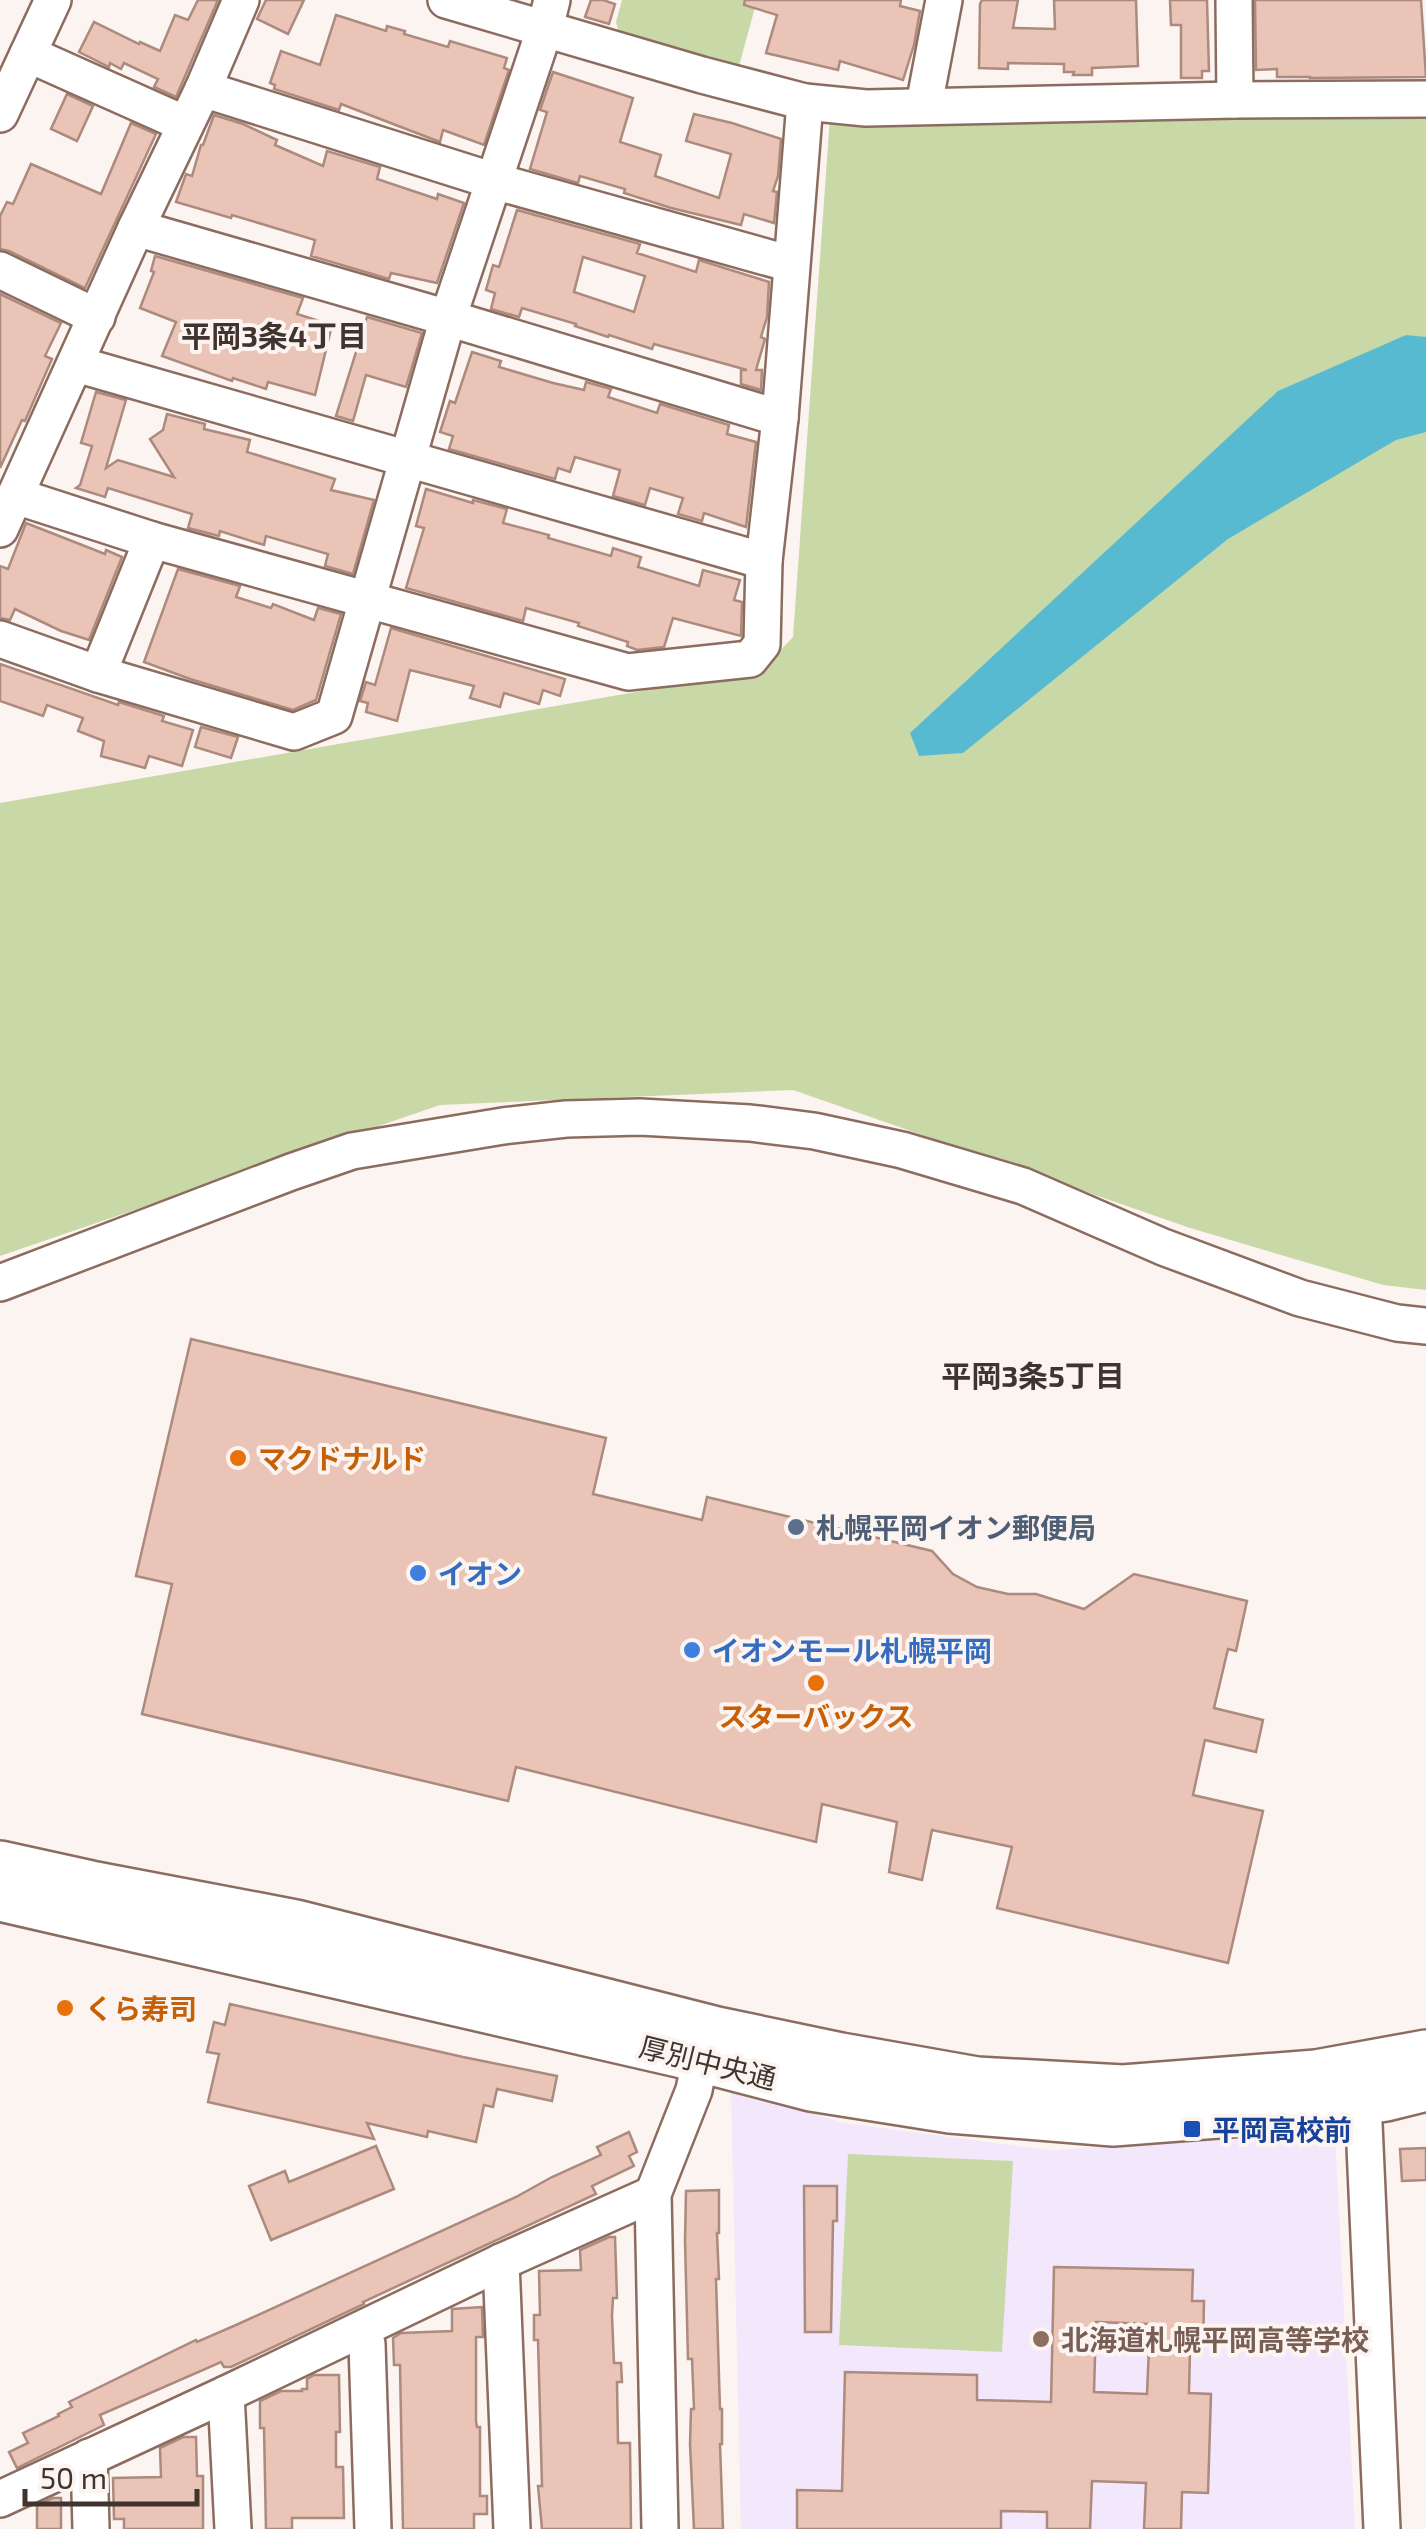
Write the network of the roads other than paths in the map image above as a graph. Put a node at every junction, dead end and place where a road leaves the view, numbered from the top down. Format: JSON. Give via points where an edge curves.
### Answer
{"nodes":[{"id":1,"x":52,"y":0,"type":"edge"},
{"id":2,"x":241,"y":0,"type":"edge"},
{"id":3,"x":446,"y":0,"type":"edge"},
{"id":4,"x":944,"y":0,"type":"edge"},
{"id":5,"x":1234,"y":0,"type":"edge"},
{"id":6,"x":548,"y":14,"type":"edge"},
{"id":7,"x":28,"y":54,"type":"junction"},
{"id":8,"x":203,"y":89,"type":"junction"},
{"id":9,"x":1426,"y":99,"type":"edge"},
{"id":10,"x":1235,"y":100,"type":"junction"},
{"id":11,"x":805,"y":102,"type":"junction"},
{"id":12,"x":924,"y":105,"type":"junction"},
{"id":13,"x":0,"y":114,"type":"edge"},
{"id":14,"x":185,"y":124,"type":"junction"},
{"id":15,"x":494,"y":181,"type":"junction"},
{"id":16,"x":136,"y":228,"type":"junction"},
{"id":17,"x":791,"y":264,"type":"junction"},
{"id":18,"x":0,"y":270,"type":"edge"},
{"id":19,"x":96,"y":318,"type":"junction"},
{"id":20,"x":448,"y":318,"type":"junction"},
{"id":21,"x":76,"y":364,"type":"junction"},
{"id":22,"x":780,"y":418,"type":"junction"},
{"id":23,"x":407,"y":460,"type":"junction"},
{"id":24,"x":16,"y":496,"type":"junction"},
{"id":25,"x":0,"y":529,"type":"edge"},
{"id":26,"x":152,"y":540,"type":"junction"},
{"id":27,"x":764,"y":562,"type":"junction"},
{"id":28,"x":368,"y":600,"type":"junction"},
{"id":29,"x":0,"y":639,"type":"edge"},
{"id":30,"x":98,"y":674,"type":"junction"},
{"id":31,"x":0,"y":1282,"type":"edge"},
{"id":32,"x":1426,"y":1326,"type":"edge"},
{"id":33,"x":0,"y":1864,"type":"edge"},
{"id":34,"x":0,"y":1898,"type":"edge"},
{"id":35,"x":1426,"y":2053,"type":"edge"},
{"id":36,"x":700,"y":2059,"type":"junction"},
{"id":37,"x":1426,"y":2088,"type":"edge"},
{"id":38,"x":1363,"y":2101,"type":"junction"},
{"id":39,"x":652,"y":2194,"type":"junction"},
{"id":40,"x":502,"y":2262,"type":"junction"},
{"id":41,"x":363,"y":2329,"type":"junction"},
{"id":42,"x":226,"y":2394,"type":"junction"},
{"id":43,"x":89,"y":2457,"type":"junction"},
{"id":44,"x":0,"y":2499,"type":"edge"},
{"id":45,"x":92,"y":2529,"type":"edge"},
{"id":46,"x":233,"y":2529,"type":"edge"},
{"id":47,"x":373,"y":2529,"type":"edge"},
{"id":48,"x":512,"y":2529,"type":"edge"},
{"id":49,"x":660,"y":2529,"type":"edge"},
{"id":50,"x":1382,"y":2529,"type":"edge"}],
"edges":[{"from":1,"to":7,"type":"street"},
{"from":2,"to":8,"type":"street"},
{"from":3,"to":6,"type":"street"},
{"from":4,"to":12,"type":"street"},
{"from":5,"to":10,"type":"street"},
{"from":6,"to":11,"type":"street","via":[[702,74]]},
{"from":6,"to":15,"type":"street"},
{"from":7,"to":13,"type":"street"},
{"from":7,"to":14,"type":"street"},
{"from":8,"to":14,"type":"street"},
{"from":8,"to":15,"type":"street"},
{"from":9,"to":10,"type":"street"},
{"from":10,"to":12,"type":"street"},
{"from":11,"to":12,"type":"street"},
{"from":11,"to":17,"type":"street"},
{"from":14,"to":16,"type":"street"},
{"from":15,"to":17,"type":"street"},
{"from":15,"to":20,"type":"street"},
{"from":16,"to":19,"type":"street"},
{"from":16,"to":20,"type":"street"},
{"from":17,"to":22,"type":"street"},
{"from":18,"to":19,"type":"street"},
{"from":19,"to":21,"type":"street"},
{"from":20,"to":22,"type":"street"},
{"from":20,"to":23,"type":"street"},
{"from":21,"to":23,"type":"street"},
{"from":21,"to":24,"type":"street"},
{"from":22,"to":27,"type":"street"},
{"from":23,"to":27,"type":"street"},
{"from":23,"to":28,"type":"street"},
{"from":24,"to":25,"type":"street"},
{"from":24,"to":26,"type":"street"},
{"from":26,"to":28,"type":"street"},
{"from":26,"to":30,"type":"street"},
{"from":27,"to":28,"type":"street","via":[[762,644],[750,659],[628,672]]},
{"from":28,"to":30,"type":"street","via":[[334,716],[294,732]]},
{"from":29,"to":30,"type":"street"},
{"from":31,"to":32,"type":"street","via":[[352,1151],[566,1118],[640,1117],[750,1123],[902,1150],[1023,1186],[1300,1298]]},
{"from":33,"to":35,"type":"main road","name":"厚別中央通","via":[[296,1923],[716,2030],[977,2080],[1124,2088],[1316,2073]]},
{"from":34,"to":36,"type":"main road","name":"厚別中央通"},
{"from":36,"to":38,"type":"main road","name":"厚別中央通","via":[[811,2088],[950,2110],[1113,2123]]},
{"from":36,"to":39,"type":"street"},
{"from":37,"to":38,"type":"main road","name":"厚別中央通"},
{"from":38,"to":50,"type":"street"},
{"from":39,"to":40,"type":"street"},
{"from":39,"to":49,"type":"street"},
{"from":40,"to":41,"type":"street"},
{"from":40,"to":48,"type":"street"},
{"from":41,"to":42,"type":"street"},
{"from":41,"to":47,"type":"street"},
{"from":42,"to":43,"type":"street"},
{"from":42,"to":46,"type":"street"},
{"from":43,"to":44,"type":"street"},
{"from":43,"to":45,"type":"street"}]}
